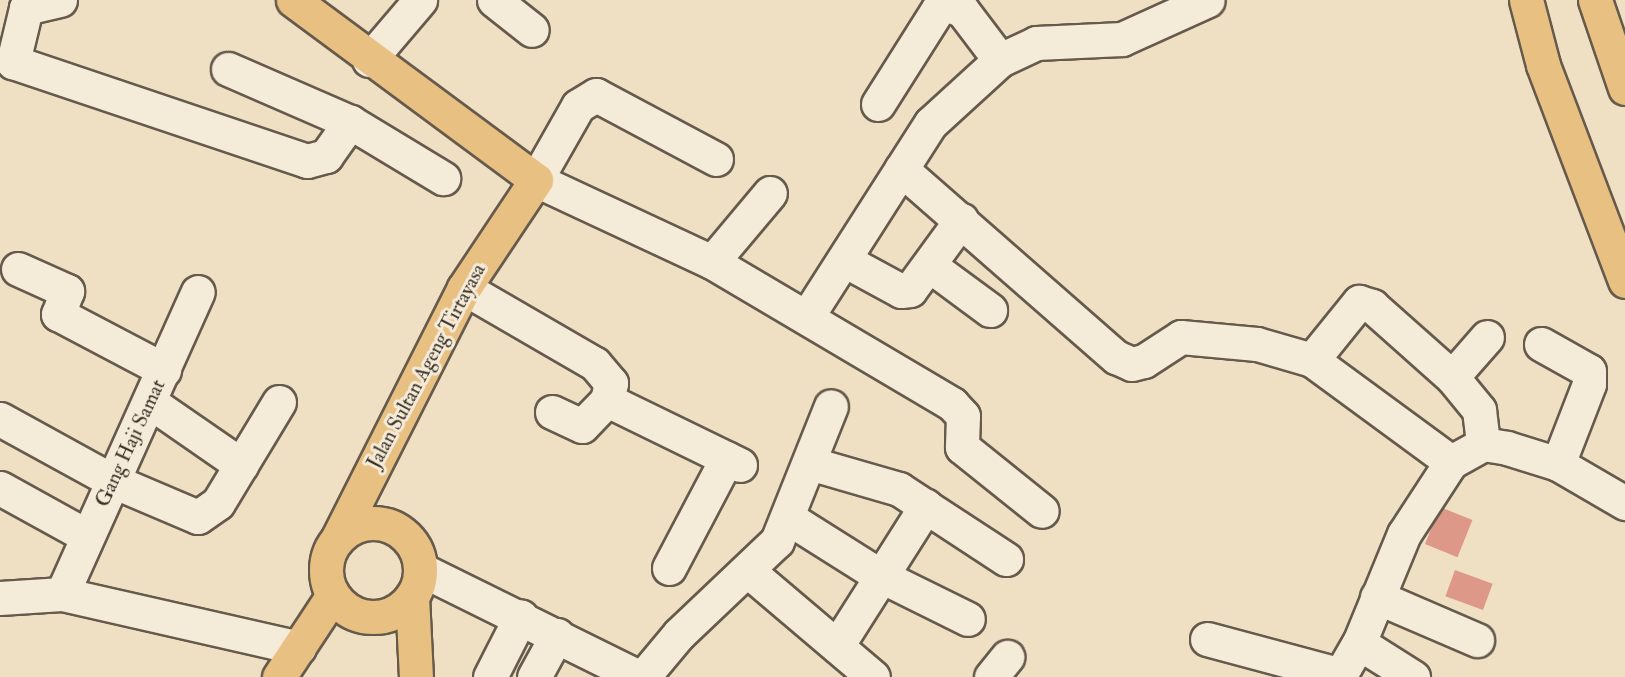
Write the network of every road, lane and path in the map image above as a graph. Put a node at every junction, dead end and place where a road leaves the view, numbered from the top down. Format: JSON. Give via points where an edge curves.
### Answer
{"nodes":[{"id":1,"x":60,"y":0,"type":"edge"},
{"id":2,"x":293,"y":0,"type":"edge"},
{"id":3,"x":420,"y":0,"type":"edge"},
{"id":4,"x":494,"y":0,"type":"edge"},
{"id":5,"x":1208,"y":0,"type":"edge"},
{"id":6,"x":1526,"y":0,"type":"edge"},
{"id":7,"x":1595,"y":0,"type":"edge"},
{"id":8,"x":532,"y":30,"type":"dead end"},
{"id":9,"x":369,"y":60,"type":"junction"},
{"id":10,"x":1000,"y":60,"type":"junction"},
{"id":11,"x":228,"y":69,"type":"dead end"},
{"id":12,"x":1625,"y":88,"type":"edge"},
{"id":13,"x":878,"y":104,"type":"dead end"},
{"id":14,"x":350,"y":122,"type":"junction"},
{"id":15,"x":716,"y":159,"type":"dead end"},
{"id":16,"x":901,"y":169,"type":"junction"},
{"id":17,"x":443,"y":178,"type":"dead end"},
{"id":18,"x":536,"y":180,"type":"junction"},
{"id":19,"x":770,"y":193,"type":"dead end"},
{"id":20,"x":961,"y":220,"type":"junction"},
{"id":21,"x":844,"y":260,"type":"junction"},
{"id":22,"x":712,"y":262,"type":"junction"},
{"id":23,"x":928,"y":265,"type":"junction"},
{"id":24,"x":18,"y":269,"type":"dead end"},
{"id":25,"x":1625,"y":281,"type":"edge"},
{"id":26,"x":464,"y":288,"type":"junction"},
{"id":27,"x":198,"y":292,"type":"dead end"},
{"id":28,"x":990,"y":310,"type":"dead end"},
{"id":29,"x":808,"y":315,"type":"junction"},
{"id":30,"x":1487,"y":337,"type":"dead end"},
{"id":31,"x":1541,"y":344,"type":"dead end"},
{"id":32,"x":1312,"y":360,"type":"junction"},
{"id":33,"x":164,"y":370,"type":"junction"},
{"id":34,"x":1452,"y":377,"type":"junction"},
{"id":35,"x":607,"y":400,"type":"junction"},
{"id":36,"x":150,"y":402,"type":"junction"},
{"id":37,"x":279,"y":402,"type":"dead end"},
{"id":38,"x":831,"y":406,"type":"dead end"},
{"id":39,"x":552,"y":412,"type":"dead end"},
{"id":40,"x":0,"y":419,"type":"edge"},
{"id":41,"x":1483,"y":444,"type":"junction"},
{"id":42,"x":1451,"y":462,"type":"junction"},
{"id":43,"x":808,"y":463,"type":"junction"},
{"id":44,"x":1558,"y":464,"type":"junction"},
{"id":45,"x":242,"y":465,"type":"junction"},
{"id":46,"x":112,"y":481,"type":"junction"},
{"id":47,"x":0,"y":488,"type":"edge"},
{"id":48,"x":1625,"y":503,"type":"edge"},
{"id":49,"x":926,"y":506,"type":"junction"},
{"id":50,"x":1042,"y":511,"type":"dead end"},
{"id":51,"x":790,"y":519,"type":"junction"},
{"id":52,"x":87,"y":536,"type":"junction"},
{"id":53,"x":337,"y":539,"type":"junction"},
{"id":54,"x":1006,"y":559,"type":"dead end"},
{"id":55,"x":669,"y":568,"type":"dead end"},
{"id":56,"x":747,"y":570,"type":"junction"},
{"id":57,"x":879,"y":575,"type":"junction"},
{"id":58,"x":416,"y":582,"type":"junction"},
{"id":59,"x":62,"y":594,"type":"junction"},
{"id":60,"x":333,"y":595,"type":"junction"},
{"id":61,"x":1377,"y":597,"type":"junction"},
{"id":62,"x":0,"y":598,"type":"edge"},
{"id":63,"x":521,"y":616,"type":"junction"},
{"id":64,"x":968,"y":618,"type":"dead end"},
{"id":65,"x":557,"y":635,"type":"junction"},
{"id":66,"x":1207,"y":639,"type":"dead end"},
{"id":67,"x":1477,"y":640,"type":"dead end"},
{"id":68,"x":1359,"y":643,"type":"junction"},
{"id":69,"x":837,"y":646,"type":"junction"},
{"id":70,"x":299,"y":648,"type":"junction"},
{"id":71,"x":1340,"y":676,"type":"edge"},
{"id":72,"x":279,"y":677,"type":"edge"},
{"id":73,"x":416,"y":677,"type":"edge"},
{"id":74,"x":490,"y":677,"type":"edge"},
{"id":75,"x":534,"y":677,"type":"edge"},
{"id":76,"x":641,"y":677,"type":"edge"},
{"id":77,"x":873,"y":677,"type":"edge"},
{"id":78,"x":1413,"y":677,"type":"edge"}],
"edges":[{"from":1,"to":14,"type":"street","via":[[26,8],[13,62],[307,161],[326,156]]},
{"from":2,"to":9,"type":"main road"},
{"from":3,"to":9,"type":"street"},
{"from":4,"to":8,"type":"street"},
{"from":5,"to":10,"type":"street","via":[[1122,39],[1036,43]]},
{"from":6,"to":25,"type":"main road","via":[[1543,65]]},
{"from":7,"to":12,"type":"main road"},
{"from":9,"to":18,"type":"main road"},
{"from":10,"to":13,"type":"street","via":[[963,10],[947,5],[938,9]]},
{"from":10,"to":16,"type":"street","via":[[947,105]]},
{"from":11,"to":14,"type":"street"},
{"from":14,"to":17,"type":"street"},
{"from":15,"to":18,"type":"street","via":[[596,95],[578,106]]},
{"from":16,"to":20,"type":"street"},
{"from":16,"to":21,"type":"street"},
{"from":18,"to":22,"type":"street"},
{"from":18,"to":26,"type":"main road","name":"Jalan Sultan Ageng Tirtayasa"},
{"from":19,"to":22,"type":"street"},
{"from":20,"to":23,"type":"street"},
{"from":20,"to":32,"type":"street","via":[[1116,357],[1132,363],[1181,337],[1257,344]]},
{"from":21,"to":23,"type":"street","via":[[902,291],[910,290]]},
{"from":21,"to":29,"type":"street"},
{"from":22,"to":29,"type":"street"},
{"from":23,"to":28,"type":"street"},
{"from":24,"to":33,"type":"street","via":[[67,291],[58,314]]},
{"from":26,"to":35,"type":"street","via":[[595,364],[611,383]]},
{"from":26,"to":53,"type":"main road","name":"Jalan Sultan Ageng Tirtayasa"},
{"from":27,"to":33,"type":"street","name":"Gang Haji Samat"},
{"from":29,"to":50,"type":"street","via":[[960,409],[962,447]]},
{"from":30,"to":34,"type":"street"},
{"from":31,"to":44,"type":"street","via":[[1589,371],[1589,384]]},
{"from":32,"to":34,"type":"street","via":[[1359,302],[1372,306]]},
{"from":32,"to":42,"type":"street"},
{"from":33,"to":36,"type":"street","name":"Gang Haji Samat"},
{"from":34,"to":41,"type":"street","via":[[1479,410]]},
{"from":35,"to":39,"type":"street","via":[[582,426]]},
{"from":35,"to":55,"type":"street","via":[[733,462]]},
{"from":36,"to":45,"type":"street"},
{"from":36,"to":46,"type":"street","name":"Gang Haji Samat"},
{"from":37,"to":45,"type":"street"},
{"from":38,"to":43,"type":"street"},
{"from":40,"to":46,"type":"street"},
{"from":41,"to":42,"type":"street"},
{"from":41,"to":44,"type":"street"},
{"from":42,"to":61,"type":"street","via":[[1425,496]]},
{"from":43,"to":49,"type":"street","via":[[888,484]]},
{"from":43,"to":51,"type":"street"},
{"from":44,"to":48,"type":"street"},
{"from":45,"to":46,"type":"street","via":[[209,514],[198,517]]},
{"from":46,"to":52,"type":"street","name":"Gang Haji Samat"},
{"from":47,"to":52,"type":"street"},
{"from":49,"to":54,"type":"street"},
{"from":49,"to":57,"type":"street"},
{"from":51,"to":56,"type":"street"},
{"from":51,"to":57,"type":"street"},
{"from":52,"to":59,"type":"street","name":"Gang Haji Samat"},
{"from":53,"to":58,"type":"main road","via":[[352,527],[388,525],[416,550]]},
{"from":53,"to":60,"type":"main road","via":[[326,567]]},
{"from":56,"to":69,"type":"street"},
{"from":56,"to":76,"type":"street","via":[[679,634]]},
{"from":57,"to":64,"type":"street"},
{"from":57,"to":69,"type":"street"},
{"from":58,"to":60,"type":"main road","via":[[399,609],[372,616],[346,609]]},
{"from":58,"to":63,"type":"street"},
{"from":58,"to":73,"type":"main road"},
{"from":59,"to":62,"type":"street"},
{"from":59,"to":70,"type":"street"},
{"from":60,"to":70,"type":"main road"},
{"from":61,"to":67,"type":"street"},
{"from":61,"to":68,"type":"street"},
{"from":63,"to":65,"type":"street"},
{"from":63,"to":74,"type":"street"},
{"from":65,"to":75,"type":"street"},
{"from":65,"to":76,"type":"street"},
{"from":66,"to":71,"type":"street"},
{"from":68,"to":71,"type":"street"},
{"from":68,"to":78,"type":"street"},
{"from":69,"to":77,"type":"street"},
{"from":70,"to":72,"type":"main road"}]}
